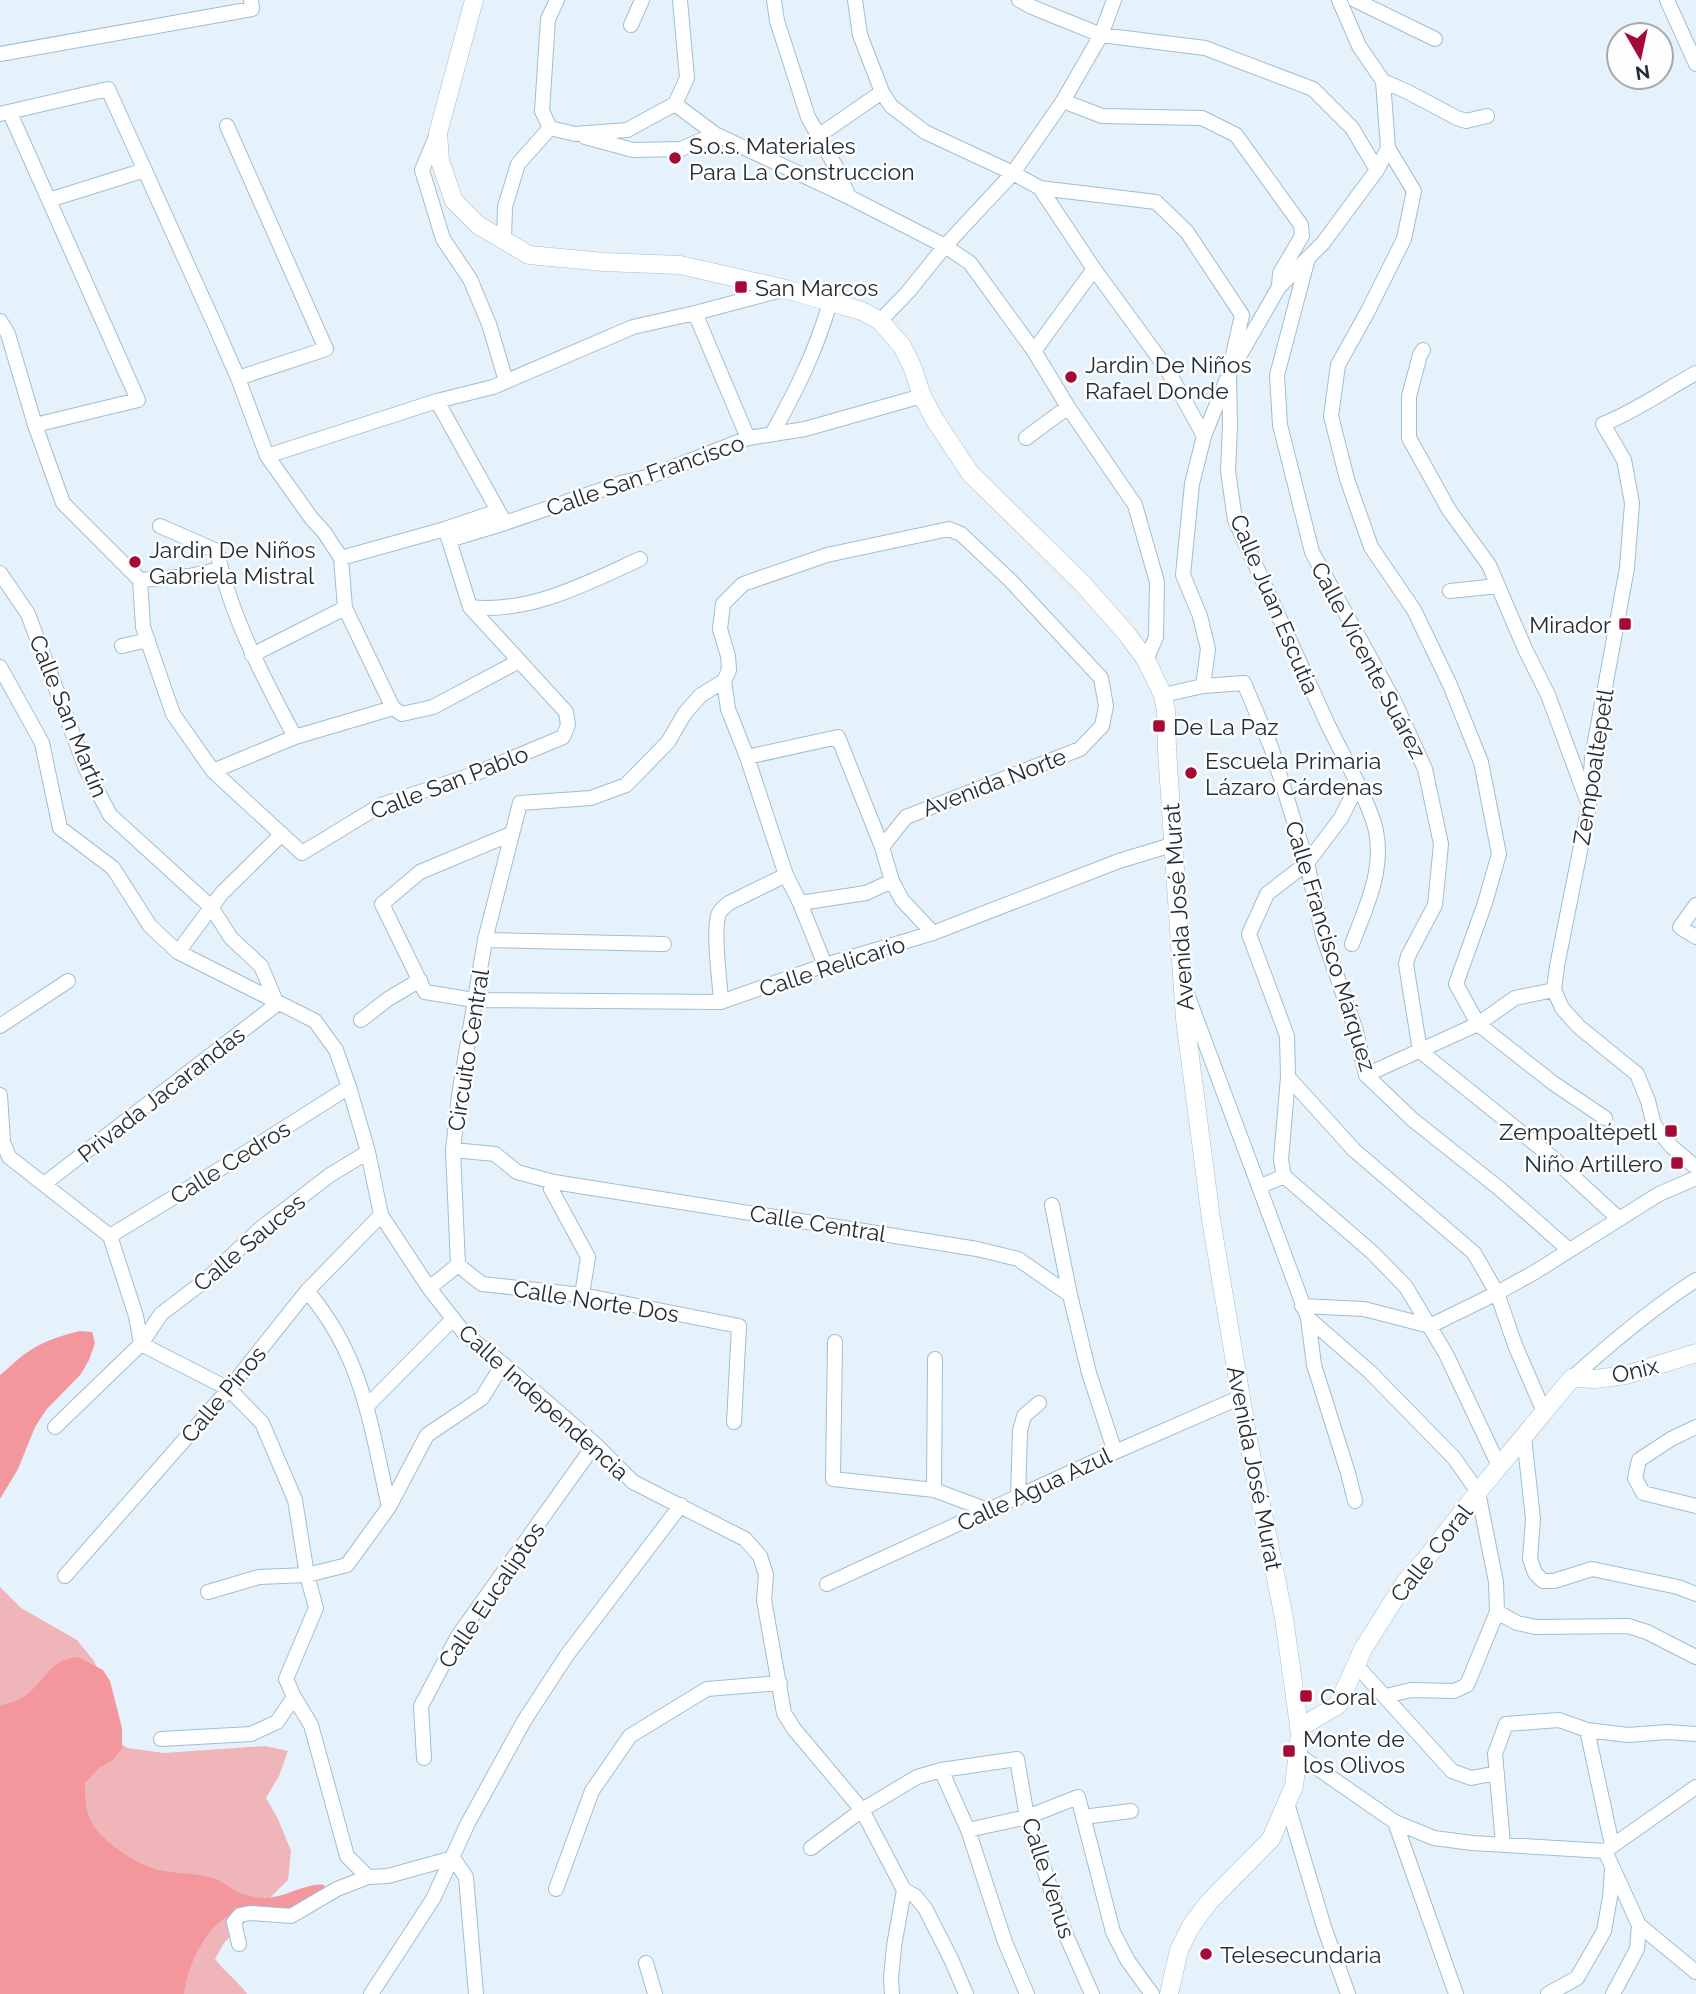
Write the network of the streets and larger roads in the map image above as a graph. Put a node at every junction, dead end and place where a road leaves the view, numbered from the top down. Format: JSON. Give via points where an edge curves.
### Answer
{"nodes":[{"id":1,"x":251,"y":0,"type":"edge"},
{"id":2,"x":474,"y":0,"type":"edge"},
{"id":3,"x":557,"y":0,"type":"edge"},
{"id":4,"x":642,"y":0,"type":"edge"},
{"id":5,"x":680,"y":0,"type":"edge"},
{"id":6,"x":774,"y":0,"type":"edge"},
{"id":7,"x":855,"y":0,"type":"edge"},
{"id":8,"x":1019,"y":0,"type":"edge"},
{"id":9,"x":1114,"y":0,"type":"edge"},
{"id":10,"x":1339,"y":0,"type":"edge"},
{"id":11,"x":1355,"y":0,"type":"edge"},
{"id":12,"x":1667,"y":0,"type":"edge"},
{"id":13,"x":230,"y":7,"type":"edge"},
{"id":14,"x":631,"y":25,"type":"dead end"},
{"id":15,"x":1101,"y":35,"type":"junction"},
{"id":16,"x":1436,"y":38,"type":"dead end"},
{"id":17,"x":0,"y":54,"type":"edge"},
{"id":18,"x":1696,"y":64,"type":"edge"},
{"id":19,"x":1383,"y":81,"type":"junction"},
{"id":20,"x":882,"y":92,"type":"junction"},
{"id":21,"x":1063,"y":101,"type":"junction"},
{"id":22,"x":675,"y":104,"type":"junction"},
{"id":23,"x":5,"y":113,"type":"edge"},
{"id":24,"x":1487,"y":116,"type":"dead end"},
{"id":25,"x":227,"y":126,"type":"dead end"},
{"id":26,"x":550,"y":128,"type":"junction"},
{"id":27,"x":438,"y":133,"type":"junction"},
{"id":28,"x":575,"y":134,"type":"junction"},
{"id":29,"x":715,"y":134,"type":"junction"},
{"id":30,"x":818,"y":136,"type":"junction"},
{"id":31,"x":1388,"y":148,"type":"junction"},
{"id":32,"x":145,"y":170,"type":"junction"},
{"id":33,"x":1377,"y":170,"type":"junction"},
{"id":34,"x":1013,"y":173,"type":"junction"},
{"id":35,"x":1040,"y":188,"type":"junction"},
{"id":36,"x":849,"y":197,"type":"junction"},
{"id":37,"x":49,"y":200,"type":"junction"},
{"id":38,"x":504,"y":240,"type":"junction"},
{"id":39,"x":945,"y":246,"type":"junction"},
{"id":40,"x":1308,"y":258,"type":"junction"},
{"id":41,"x":1094,"y":270,"type":"junction"},
{"id":42,"x":1279,"y":287,"type":"junction"},
{"id":43,"x":786,"y":289,"type":"junction"},
{"id":44,"x":830,"y":302,"type":"junction"},
{"id":45,"x":695,"y":313,"type":"junction"},
{"id":46,"x":0,"y":321,"type":"edge"},
{"id":47,"x":880,"y":321,"type":"junction"},
{"id":48,"x":1423,"y":350,"type":"dead end"},
{"id":49,"x":1034,"y":351,"type":"junction"},
{"id":50,"x":1229,"y":373,"type":"junction"},
{"id":51,"x":1696,"y":373,"type":"edge"},
{"id":52,"x":238,"y":378,"type":"junction"},
{"id":53,"x":506,"y":381,"type":"junction"},
{"id":54,"x":922,"y":396,"type":"junction"},
{"id":55,"x":437,"y":401,"type":"junction"},
{"id":56,"x":1069,"y":407,"type":"junction"},
{"id":57,"x":35,"y":425,"type":"junction"},
{"id":58,"x":772,"y":434,"type":"junction"},
{"id":59,"x":1205,"y":436,"type":"junction"},
{"id":60,"x":748,"y":438,"type":"junction"},
{"id":61,"x":1026,"y":438,"type":"dead end"},
{"id":62,"x":267,"y":456,"type":"junction"},
{"id":63,"x":501,"y":517,"type":"junction"},
{"id":64,"x":160,"y":526,"type":"dead end"},
{"id":65,"x":447,"y":535,"type":"junction"},
{"id":66,"x":341,"y":558,"type":"junction"},
{"id":67,"x":640,"y":559,"type":"dead end"},
{"id":68,"x":221,"y":569,"type":"junction"},
{"id":69,"x":0,"y":573,"type":"edge"},
{"id":70,"x":1183,"y":575,"type":"junction"},
{"id":71,"x":140,"y":580,"type":"junction"},
{"id":72,"x":1157,"y":582,"type":"junction"},
{"id":73,"x":1498,"y":586,"type":"junction"},
{"id":74,"x":1450,"y":591,"type":"dead end"},
{"id":75,"x":470,"y":607,"type":"junction"},
{"id":76,"x":345,"y":608,"type":"junction"},
{"id":77,"x":148,"y":640,"type":"junction"},
{"id":78,"x":122,"y":646,"type":"dead end"},
{"id":79,"x":252,"y":655,"type":"junction"},
{"id":80,"x":1146,"y":660,"type":"junction"},
{"id":81,"x":519,"y":661,"type":"junction"},
{"id":82,"x":0,"y":667,"type":"edge"},
{"id":83,"x":724,"y":681,"type":"junction"},
{"id":84,"x":1203,"y":686,"type":"junction"},
{"id":85,"x":1163,"y":695,"type":"junction"},
{"id":86,"x":393,"y":708,"type":"junction"},
{"id":87,"x":295,"y":737,"type":"junction"},
{"id":88,"x":747,"y":757,"type":"junction"},
{"id":89,"x":213,"y":771,"type":"junction"},
{"id":90,"x":1358,"y":784,"type":"junction"},
{"id":91,"x":1589,"y":806,"type":"junction"},
{"id":92,"x":282,"y":834,"type":"junction"},
{"id":93,"x":511,"y":834,"type":"junction"},
{"id":94,"x":1175,"y":844,"type":"junction"},
{"id":95,"x":882,"y":847,"type":"junction"},
{"id":96,"x":1307,"y":863,"type":"junction"},
{"id":97,"x":786,"y":876,"type":"junction"},
{"id":98,"x":892,"y":881,"type":"junction"},
{"id":99,"x":800,"y":903,"type":"junction"},
{"id":100,"x":1696,"y":905,"type":"edge"},
{"id":101,"x":211,"y":907,"type":"junction"},
{"id":102,"x":933,"y":933,"type":"junction"},
{"id":103,"x":1696,"y":937,"type":"edge"},
{"id":104,"x":485,"y":940,"type":"junction"},
{"id":105,"x":664,"y":944,"type":"dead end"},
{"id":106,"x":1352,"y":944,"type":"dead end"},
{"id":107,"x":178,"y":953,"type":"junction"},
{"id":108,"x":825,"y":965,"type":"junction"},
{"id":109,"x":419,"y":980,"type":"junction"},
{"id":110,"x":68,"y":981,"type":"dead end"},
{"id":111,"x":1184,"y":985,"type":"junction"},
{"id":112,"x":1554,"y":990,"type":"junction"},
{"id":113,"x":474,"y":1000,"type":"junction"},
{"id":114,"x":721,"y":1002,"type":"junction"},
{"id":115,"x":277,"y":1004,"type":"junction"},
{"id":116,"x":361,"y":1020,"type":"dead end"},
{"id":117,"x":1478,"y":1024,"type":"junction"},
{"id":118,"x":0,"y":1026,"type":"edge"},
{"id":119,"x":1420,"y":1051,"type":"junction"},
{"id":120,"x":1366,"y":1075,"type":"junction"},
{"id":121,"x":1288,"y":1077,"type":"junction"},
{"id":122,"x":349,"y":1087,"type":"junction"},
{"id":123,"x":0,"y":1095,"type":"edge"},
{"id":124,"x":1605,"y":1118,"type":"dead end"},
{"id":125,"x":453,"y":1150,"type":"junction"},
{"id":126,"x":368,"y":1152,"type":"junction"},
{"id":127,"x":5,"y":1159,"type":"edge"},
{"id":128,"x":1696,"y":1165,"type":"edge"},
{"id":129,"x":1284,"y":1176,"type":"junction"},
{"id":130,"x":1696,"y":1178,"type":"edge"},
{"id":131,"x":554,"y":1182,"type":"junction"},
{"id":132,"x":44,"y":1184,"type":"junction"},
{"id":133,"x":1259,"y":1187,"type":"junction"},
{"id":134,"x":1052,"y":1205,"type":"dead end"},
{"id":135,"x":381,"y":1214,"type":"junction"},
{"id":136,"x":1619,"y":1219,"type":"junction"},
{"id":137,"x":110,"y":1236,"type":"junction"},
{"id":138,"x":1569,"y":1250,"type":"junction"},
{"id":139,"x":458,"y":1265,"type":"junction"},
{"id":140,"x":1696,"y":1280,"type":"edge"},
{"id":141,"x":429,"y":1288,"type":"junction"},
{"id":142,"x":307,"y":1291,"type":"junction"},
{"id":143,"x":1497,"y":1293,"type":"junction"},
{"id":144,"x":1070,"y":1295,"type":"junction"},
{"id":145,"x":582,"y":1296,"type":"junction"},
{"id":146,"x":1305,"y":1312,"type":"junction"},
{"id":147,"x":453,"y":1319,"type":"junction"},
{"id":148,"x":1430,"y":1326,"type":"junction"},
{"id":149,"x":835,"y":1342,"type":"dead end"},
{"id":150,"x":141,"y":1344,"type":"junction"},
{"id":151,"x":1696,"y":1353,"type":"edge"},
{"id":152,"x":935,"y":1359,"type":"dead end"},
{"id":153,"x":503,"y":1364,"type":"junction"},
{"id":154,"x":1572,"y":1378,"type":"junction"},
{"id":155,"x":229,"y":1389,"type":"junction"},
{"id":156,"x":1241,"y":1397,"type":"junction"},
{"id":157,"x":1039,"y":1403,"type":"dead end"},
{"id":158,"x":367,"y":1406,"type":"junction"},
{"id":159,"x":1544,"y":1412,"type":"junction"},
{"id":160,"x":734,"y":1422,"type":"dead end"},
{"id":161,"x":55,"y":1427,"type":"dead end"},
{"id":162,"x":1696,"y":1427,"type":"edge"},
{"id":163,"x":1524,"y":1437,"type":"junction"},
{"id":164,"x":595,"y":1444,"type":"junction"},
{"id":165,"x":1115,"y":1452,"type":"junction"},
{"id":166,"x":1499,"y":1466,"type":"junction"},
{"id":167,"x":934,"y":1490,"type":"junction"},
{"id":168,"x":1478,"y":1492,"type":"junction"},
{"id":169,"x":1018,"y":1498,"type":"junction"},
{"id":170,"x":1355,"y":1501,"type":"dead end"},
{"id":171,"x":681,"y":1505,"type":"junction"},
{"id":172,"x":1696,"y":1506,"type":"edge"},
{"id":173,"x":388,"y":1507,"type":"junction"},
{"id":174,"x":988,"y":1510,"type":"junction"},
{"id":175,"x":307,"y":1575,"type":"junction"},
{"id":176,"x":65,"y":1576,"type":"dead end"},
{"id":177,"x":827,"y":1584,"type":"dead end"},
{"id":178,"x":208,"y":1592,"type":"dead end"},
{"id":179,"x":1696,"y":1594,"type":"edge"},
{"id":180,"x":1497,"y":1612,"type":"junction"},
{"id":181,"x":1696,"y":1657,"type":"edge"},
{"id":182,"x":1357,"y":1666,"type":"junction"},
{"id":183,"x":780,"y":1683,"type":"junction"},
{"id":184,"x":1386,"y":1696,"type":"junction"},
{"id":185,"x":294,"y":1697,"type":"junction"},
{"id":186,"x":1299,"y":1728,"type":"junction"},
{"id":187,"x":1587,"y":1730,"type":"junction"},
{"id":188,"x":1696,"y":1734,"type":"edge"},
{"id":189,"x":161,"y":1739,"type":"dead end"},
{"id":190,"x":1297,"y":1754,"type":"junction"},
{"id":191,"x":424,"y":1758,"type":"dead end"},
{"id":192,"x":942,"y":1770,"type":"junction"},
{"id":193,"x":1497,"y":1773,"type":"junction"},
{"id":194,"x":1696,"y":1787,"type":"edge"},
{"id":195,"x":1287,"y":1803,"type":"junction"},
{"id":196,"x":862,"y":1810,"type":"junction"},
{"id":197,"x":1131,"y":1811,"type":"dead end"},
{"id":198,"x":1027,"y":1817,"type":"junction"},
{"id":199,"x":1083,"y":1817,"type":"junction"},
{"id":200,"x":1395,"y":1822,"type":"junction"},
{"id":201,"x":968,"y":1830,"type":"junction"},
{"id":202,"x":1503,"y":1844,"type":"junction"},
{"id":203,"x":811,"y":1848,"type":"dead end"},
{"id":204,"x":1608,"y":1848,"type":"junction"},
{"id":205,"x":453,"y":1858,"type":"junction"},
{"id":206,"x":1612,"y":1869,"type":"junction"},
{"id":207,"x":368,"y":1877,"type":"junction"},
{"id":208,"x":556,"y":1889,"type":"dead end"},
{"id":209,"x":904,"y":1890,"type":"junction"},
{"id":210,"x":1639,"y":1925,"type":"junction"},
{"id":211,"x":239,"y":1944,"type":"dead end"},
{"id":212,"x":646,"y":1963,"type":"dead end"},
{"id":213,"x":1696,"y":1972,"type":"edge"},
{"id":214,"x":1165,"y":1993,"type":"edge"},
{"id":215,"x":371,"y":1994,"type":"edge"},
{"id":216,"x":476,"y":1994,"type":"edge"},
{"id":217,"x":655,"y":1994,"type":"edge"},
{"id":218,"x":892,"y":1994,"type":"edge"},
{"id":219,"x":965,"y":1994,"type":"edge"},
{"id":220,"x":1027,"y":1994,"type":"edge"},
{"id":221,"x":1092,"y":1994,"type":"edge"},
{"id":222,"x":1348,"y":1994,"type":"edge"},
{"id":223,"x":1456,"y":1994,"type":"edge"},
{"id":224,"x":1548,"y":1994,"type":"edge"},
{"id":225,"x":1613,"y":1994,"type":"edge"}],
"edges":[{"from":1,"to":13,"type":"street","via":[[252,9]]},
{"from":2,"to":27,"type":"street","name":"Avenida José Murat"},
{"from":3,"to":26,"type":"street","via":[[548,19],[542,111]]},
{"from":4,"to":14,"type":"street"},
{"from":5,"to":22,"type":"street","via":[[687,78]]},
{"from":6,"to":30,"type":"street","via":[[804,105]]},
{"from":7,"to":20,"type":"street","via":[[860,35]]},
{"from":8,"to":15,"type":"street"},
{"from":9,"to":15,"type":"street"},
{"from":10,"to":19,"type":"street","via":[[1359,46]]},
{"from":11,"to":16,"type":"street"},
{"from":12,"to":18,"type":"street"},
{"from":13,"to":17,"type":"street"},
{"from":15,"to":21,"type":"street"},
{"from":15,"to":33,"type":"street","via":[[1206,48],[1313,89],[1352,128]]},
{"from":19,"to":24,"type":"street","via":[[1457,118],[1466,121]]},
{"from":19,"to":31,"type":"street"},
{"from":20,"to":30,"type":"street"},
{"from":20,"to":34,"type":"street","via":[[891,106],[925,132]]},
{"from":21,"to":34,"type":"street"},
{"from":21,"to":42,"type":"street","via":[[1102,116],[1202,118],[1236,135],[1301,225],[1302,236],[1280,273]]},
{"from":22,"to":28,"type":"street","via":[[627,130]]},
{"from":22,"to":29,"type":"street"},
{"from":23,"to":32,"type":"street","via":[[108,89]]},
{"from":23,"to":37,"type":"street"},
{"from":25,"to":52,"type":"street","via":[[326,349]]},
{"from":26,"to":28,"type":"street"},
{"from":26,"to":38,"type":"street","via":[[518,164],[505,207]]},
{"from":27,"to":38,"type":"street","name":"Avenida José Murat","via":[[440,161],[454,201],[478,225]]},
{"from":27,"to":53,"type":"street","via":[[422,170],[443,239],[470,279]]},
{"from":28,"to":29,"type":"street","via":[[633,150],[681,149]]},
{"from":29,"to":36,"type":"street"},
{"from":30,"to":36,"type":"street"},
{"from":31,"to":33,"type":"street"},
{"from":31,"to":117,"type":"street","via":[[1414,191],[1404,239],[1338,365],[1331,416],[1371,547],[1414,610],[1481,762],[1499,854],[1456,984]]},
{"from":32,"to":37,"type":"street"},
{"from":32,"to":52,"type":"street"},
{"from":33,"to":40,"type":"street"},
{"from":34,"to":35,"type":"street"},
{"from":34,"to":39,"type":"street"},
{"from":35,"to":41,"type":"street"},
{"from":35,"to":50,"type":"street","via":[[1156,202],[1187,232],[1242,315]]},
{"from":36,"to":39,"type":"street"},
{"from":37,"to":57,"type":"street","via":[[138,400]]},
{"from":38,"to":43,"type":"street","name":"Avenida José Murat","via":[[529,255],[680,265]]},
{"from":39,"to":47,"type":"street"},
{"from":39,"to":49,"type":"street","via":[[970,263]]},
{"from":40,"to":42,"type":"street"},
{"from":40,"to":119,"type":"street","name":"Calle Vicente Suárez","via":[[1278,374],[1280,425],[1312,552],[1394,701],[1428,782],[1441,844],[1435,905],[1406,964]]},
{"from":41,"to":49,"type":"street"},
{"from":41,"to":59,"type":"street","via":[[1167,369]]},
{"from":42,"to":50,"type":"street"},
{"from":43,"to":44,"type":"street","name":"Avenida José Murat"},
{"from":43,"to":45,"type":"street"},
{"from":44,"to":47,"type":"street","name":"Avenida José Murat"},
{"from":44,"to":58,"type":"street","via":[[820,337]]},
{"from":45,"to":53,"type":"street","via":[[633,327]]},
{"from":45,"to":60,"type":"street"},
{"from":46,"to":57,"type":"street"},
{"from":47,"to":54,"type":"street","name":"Avenida José Murat","via":[[902,346]]},
{"from":48,"to":73,"type":"street","via":[[1409,396],[1409,438]]},
{"from":49,"to":56,"type":"street"},
{"from":50,"to":59,"type":"street"},
{"from":50,"to":90,"type":"street","name":"Calle Juan Escutia","via":[[1228,471],[1235,520]]},
{"from":51,"to":91,"type":"street","name":"Zempoaltepetl","via":[[1603,424],[1624,460],[1632,503],[1627,568],[1592,758]]},
{"from":52,"to":62,"type":"street"},
{"from":53,"to":55,"type":"street"},
{"from":54,"to":58,"type":"street","name":"Calle San Francisco"},
{"from":54,"to":80,"type":"street","name":"Avenida José Murat","via":[[970,473],[1082,583]]},
{"from":55,"to":62,"type":"street"},
{"from":55,"to":63,"type":"street"},
{"from":56,"to":61,"type":"street"},
{"from":56,"to":72,"type":"street","via":[[1135,505]]},
{"from":57,"to":71,"type":"street","via":[[63,503]]},
{"from":58,"to":60,"type":"street","name":"Calle San Francisco"},
{"from":59,"to":70,"type":"street","via":[[1192,484]]},
{"from":60,"to":63,"type":"street","name":"Calle San Francisco","via":[[651,475]]},
{"from":62,"to":66,"type":"street"},
{"from":63,"to":65,"type":"street","name":"Calle San Francisco"},
{"from":64,"to":68,"type":"street","via":[[217,551]]},
{"from":65,"to":66,"type":"street","name":"Calle San Francisco"},
{"from":65,"to":75,"type":"street"},
{"from":66,"to":76,"type":"street"},
{"from":67,"to":75,"type":"street","via":[[533,603]]},
{"from":68,"to":71,"type":"street"},
{"from":68,"to":79,"type":"street"},
{"from":69,"to":101,"type":"street","name":"Calle San Martín","via":[[28,614],[86,769],[110,815]]},
{"from":70,"to":72,"type":"street"},
{"from":70,"to":84,"type":"street","via":[[1208,649]]},
{"from":71,"to":77,"type":"street"},
{"from":72,"to":80,"type":"street","via":[[1156,637]]},
{"from":73,"to":74,"type":"street"},
{"from":73,"to":91,"type":"street","via":[[1548,695]]},
{"from":75,"to":81,"type":"street"},
{"from":76,"to":79,"type":"street"},
{"from":76,"to":86,"type":"street"},
{"from":77,"to":78,"type":"street"},
{"from":77,"to":89,"type":"street","via":[[173,715]]},
{"from":79,"to":87,"type":"street"},
{"from":80,"to":85,"type":"street","name":"Avenida José Murat"},
{"from":81,"to":86,"type":"street","via":[[433,707],[402,714]]},
{"from":81,"to":92,"type":"street","name":"Calle San Pablo","via":[[566,712],[563,737],[472,775],[381,805],[302,853]]},
{"from":82,"to":107,"type":"street","name":"Calle Independencia","via":[[43,743],[60,828],[113,868],[150,926]]},
{"from":83,"to":88,"type":"street","via":[[728,709]]},
{"from":83,"to":93,"type":"street","name":"Circuito Central","via":[[701,695],[668,742],[626,785],[591,798],[520,803]]},
{"from":83,"to":95,"type":"street","name":"Avenida Norte","via":[[729,670],[720,629],[723,604],[743,584],[827,555],[949,529],[961,534],[1011,581],[1101,678],[1106,706],[1102,726],[1080,749],[906,817]]},
{"from":84,"to":85,"type":"street","name":"Calle Francisco Márquez"},
{"from":84,"to":96,"type":"street","name":"Calle Francisco Márquez","via":[[1244,683],[1271,747]]},
{"from":85,"to":94,"type":"street","name":"Avenida José Murat"},
{"from":86,"to":87,"type":"street"},
{"from":87,"to":89,"type":"street"},
{"from":88,"to":95,"type":"street","via":[[838,737]]},
{"from":88,"to":97,"type":"street"},
{"from":89,"to":92,"type":"street"},
{"from":90,"to":96,"type":"street","via":[[1341,818]]},
{"from":90,"to":106,"type":"street","name":"Calle Juan Escutia","via":[[1376,830],[1378,857],[1375,882]]},
{"from":91,"to":112,"type":"street","name":"Zempoaltepetl"},
{"from":92,"to":101,"type":"street"},
{"from":93,"to":104,"type":"street","name":"Circuito Central"},
{"from":93,"to":109,"type":"street","via":[[420,872],[382,904]]},
{"from":94,"to":102,"type":"street","name":"Calle Relicario"},
{"from":94,"to":111,"type":"street","name":"Avenida José Murat"},
{"from":95,"to":98,"type":"street"},
{"from":96,"to":120,"type":"street","name":"Calle Francisco Márquez","via":[[1323,936]]},
{"from":96,"to":121,"type":"street","via":[[1267,894],[1250,934],[1287,1036]]},
{"from":97,"to":99,"type":"street"},
{"from":97,"to":114,"type":"street","via":[[722,908],[717,940]]},
{"from":98,"to":99,"type":"street","via":[[866,893]]},
{"from":98,"to":102,"type":"street","via":[[902,900]]},
{"from":99,"to":108,"type":"street"},
{"from":100,"to":103,"type":"street","via":[[1680,927]]},
{"from":101,"to":107,"type":"street"},
{"from":101,"to":115,"type":"street","name":"Calle San Martín","via":[[231,938],[261,966]]},
{"from":102,"to":108,"type":"street","name":"Calle Relicario"},
{"from":104,"to":105,"type":"street"},
{"from":104,"to":113,"type":"street","name":"Circuito Central"},
{"from":107,"to":115,"type":"street","name":"Calle Independencia"},
{"from":108,"to":114,"type":"street","name":"Calle Relicario"},
{"from":109,"to":113,"type":"street","name":"Calle Relicario","via":[[425,992]]},
{"from":109,"to":116,"type":"street"},
{"from":110,"to":118,"type":"street"},
{"from":111,"to":133,"type":"street"},
{"from":111,"to":156,"type":"street","name":"Avenida José Murat","via":[[1211,1219]]},
{"from":112,"to":117,"type":"street","via":[[1515,998]]},
{"from":112,"to":128,"type":"street","via":[[1579,1027],[1637,1074],[1654,1125],[1672,1147]]},
{"from":113,"to":114,"type":"street","name":"Calle Relicario"},
{"from":113,"to":125,"type":"street","name":"Circuito Central"},
{"from":115,"to":122,"type":"street","name":"Calle Independencia","via":[[315,1021],[336,1050]]},
{"from":115,"to":132,"type":"street","name":"Privada Jacarandas"},
{"from":117,"to":119,"type":"street"},
{"from":117,"to":124,"type":"street"},
{"from":119,"to":120,"type":"street"},
{"from":119,"to":136,"type":"street","via":[[1554,1159]]},
{"from":120,"to":138,"type":"street","name":"Calle Francisco Márquez"},
{"from":121,"to":129,"type":"street","via":[[1281,1160]]},
{"from":121,"to":143,"type":"street","via":[[1354,1150],[1474,1252]]},
{"from":122,"to":126,"type":"street","name":"Calle Independencia"},
{"from":122,"to":137,"type":"street","name":"Calle Cedros"},
{"from":123,"to":127,"type":"street"},
{"from":125,"to":131,"type":"street","name":"Calle Central","via":[[495,1154],[517,1172]]},
{"from":125,"to":139,"type":"street","name":"Circuito Central"},
{"from":126,"to":135,"type":"street","name":"Calle Independencia"},
{"from":126,"to":150,"type":"street","name":"Calle Sauces","via":[[261,1228],[161,1314]]},
{"from":127,"to":132,"type":"street"},
{"from":129,"to":133,"type":"street"},
{"from":129,"to":148,"type":"street","via":[[1373,1253],[1406,1287]]},
{"from":130,"to":136,"type":"street"},
{"from":131,"to":144,"type":"street","name":"Calle Central","via":[[977,1249],[1018,1259]]},
{"from":131,"to":145,"type":"street","via":[[551,1189],[589,1257]]},
{"from":132,"to":137,"type":"street"},
{"from":133,"to":146,"type":"street"},
{"from":134,"to":144,"type":"street"},
{"from":135,"to":141,"type":"street","name":"Calle Independencia"},
{"from":135,"to":142,"type":"street","name":"Calle Pinos"},
{"from":136,"to":138,"type":"street"},
{"from":137,"to":150,"type":"street"},
{"from":138,"to":143,"type":"street"},
{"from":139,"to":141,"type":"street"},
{"from":139,"to":145,"type":"street","name":"Calle Norte Dos","via":[[482,1284]]},
{"from":140,"to":154,"type":"street"},
{"from":141,"to":147,"type":"street","name":"Calle Independencia"},
{"from":142,"to":155,"type":"street","name":"Calle Pinos"},
{"from":142,"to":158,"type":"street","via":[[341,1340]]},
{"from":143,"to":148,"type":"street"},
{"from":143,"to":159,"type":"street"},
{"from":144,"to":165,"type":"street"},
{"from":145,"to":160,"type":"street","name":"Calle Norte Dos","via":[[739,1326]]},
{"from":146,"to":148,"type":"street","via":[[1364,1308]]},
{"from":146,"to":168,"type":"street","via":[[1435,1438]]},
{"from":146,"to":170,"type":"street","via":[[1314,1365]]},
{"from":147,"to":153,"type":"street","name":"Calle Independencia"},
{"from":147,"to":158,"type":"street"},
{"from":148,"to":166,"type":"street"},
{"from":149,"to":167,"type":"street","via":[[833,1479]]},
{"from":150,"to":155,"type":"street"},
{"from":150,"to":161,"type":"street","name":"Calle Sauces"},
{"from":151,"to":154,"type":"street","name":"Onix","via":[[1626,1375]]},
{"from":152,"to":167,"type":"street"},
{"from":153,"to":164,"type":"street","name":"Calle Independencia"},
{"from":153,"to":173,"type":"street","via":[[482,1398],[427,1435]]},
{"from":154,"to":159,"type":"street","name":"Calle Coral"},
{"from":155,"to":175,"type":"street","via":[[262,1423],[295,1500]]},
{"from":155,"to":176,"type":"street","name":"Calle Pinos"},
{"from":156,"to":165,"type":"street","name":"Calle Agua Azul"},
{"from":156,"to":186,"type":"street","name":"Avenida José Murat","via":[[1284,1618]]},
{"from":157,"to":169,"type":"street","via":[[1024,1416],[1020,1431]]},
{"from":158,"to":173,"type":"street"},
{"from":159,"to":163,"type":"street","name":"Calle Coral"},
{"from":162,"to":172,"type":"street","via":[[1639,1460],[1635,1478],[1643,1493]]},
{"from":163,"to":166,"type":"street","name":"Calle Coral"},
{"from":163,"to":179,"type":"street","via":[[1533,1519],[1530,1559],[1535,1573],[1544,1581],[1554,1581],[1592,1569]]},
{"from":164,"to":171,"type":"street","name":"Calle Independencia","via":[[633,1482]]},
{"from":164,"to":191,"type":"street","name":"Calle Eucaliptos","via":[[458,1636],[421,1706]]},
{"from":165,"to":169,"type":"street","name":"Calle Agua Azul"},
{"from":166,"to":168,"type":"street","name":"Calle Coral"},
{"from":167,"to":174,"type":"street"},
{"from":168,"to":180,"type":"street","via":[[1496,1582]]},
{"from":168,"to":182,"type":"street","name":"Calle Coral","via":[[1406,1581]]},
{"from":169,"to":174,"type":"street","name":"Calle Agua Azul"},
{"from":171,"to":183,"type":"street","name":"Calle Independencia","via":[[745,1539],[760,1556]]},
{"from":171,"to":205,"type":"street","via":[[567,1655],[524,1721]]},
{"from":173,"to":175,"type":"street","via":[[347,1565]]},
{"from":174,"to":177,"type":"street","name":"Calle Agua Azul"},
{"from":175,"to":178,"type":"street","via":[[260,1577]]},
{"from":175,"to":185,"type":"street","via":[[316,1608],[286,1679]]},
{"from":180,"to":181,"type":"street","via":[[1536,1627],[1628,1626]]},
{"from":180,"to":184,"type":"street","via":[[1467,1685],[1454,1691],[1410,1690]]},
{"from":182,"to":184,"type":"street"},
{"from":182,"to":186,"type":"street","name":"Calle Coral","via":[[1338,1706]]},
{"from":183,"to":196,"type":"street","name":"Calle Independencia","via":[[780,1701],[793,1729]]},
{"from":183,"to":208,"type":"street","via":[[708,1689],[631,1736],[592,1791]]},
{"from":184,"to":193,"type":"street","via":[[1452,1771],[1471,1777]]},
{"from":185,"to":189,"type":"street","via":[[277,1722],[251,1734]]},
{"from":185,"to":207,"type":"street","via":[[312,1725],[348,1856]]},
{"from":186,"to":190,"type":"street","name":"Avenida José Murat"},
{"from":187,"to":188,"type":"street"},
{"from":187,"to":193,"type":"street","via":[[1559,1720],[1506,1724],[1495,1754]]},
{"from":187,"to":204,"type":"street"},
{"from":190,"to":195,"type":"street","name":"Avenida José Murat"},
{"from":190,"to":200,"type":"street"},
{"from":192,"to":196,"type":"street","via":[[917,1777]]},
{"from":192,"to":198,"type":"street","name":"Calle Venus","via":[[1017,1759]]},
{"from":192,"to":201,"type":"street"},
{"from":193,"to":202,"type":"street"},
{"from":194,"to":204,"type":"street"},
{"from":195,"to":214,"type":"street","name":"Avenida José Murat","via":[[1271,1839],[1191,1926]]},
{"from":195,"to":222,"type":"street"},
{"from":196,"to":203,"type":"street"},
{"from":196,"to":209,"type":"street","name":"Calle Independencia"},
{"from":197,"to":199,"type":"street"},
{"from":198,"to":199,"type":"street","via":[[1078,1797]]},
{"from":198,"to":201,"type":"street"},
{"from":198,"to":221,"type":"street","name":"Calle Venus","via":[[1065,1933]]},
{"from":199,"to":214,"type":"street","via":[[1113,1932],[1128,1961]]},
{"from":200,"to":202,"type":"street","via":[[1434,1838]]},
{"from":200,"to":223,"type":"street"},
{"from":201,"to":220,"type":"street"},
{"from":202,"to":204,"type":"street"},
{"from":204,"to":206,"type":"street"},
{"from":205,"to":207,"type":"street"},
{"from":205,"to":215,"type":"street","via":[[433,1899]]},
{"from":205,"to":216,"type":"street","via":[[466,1877]]},
{"from":206,"to":210,"type":"street"},
{"from":206,"to":224,"type":"street","via":[[1604,1931],[1577,1979]]},
{"from":207,"to":211,"type":"street","via":[[291,1916],[240,1915],[234,1922]]},
{"from":209,"to":218,"type":"street"},
{"from":209,"to":219,"type":"street","name":"Calle Independencia","via":[[925,1908]]},
{"from":210,"to":213,"type":"street"},
{"from":210,"to":225,"type":"street","via":[[1637,1949]]},
{"from":212,"to":217,"type":"street"}]}
